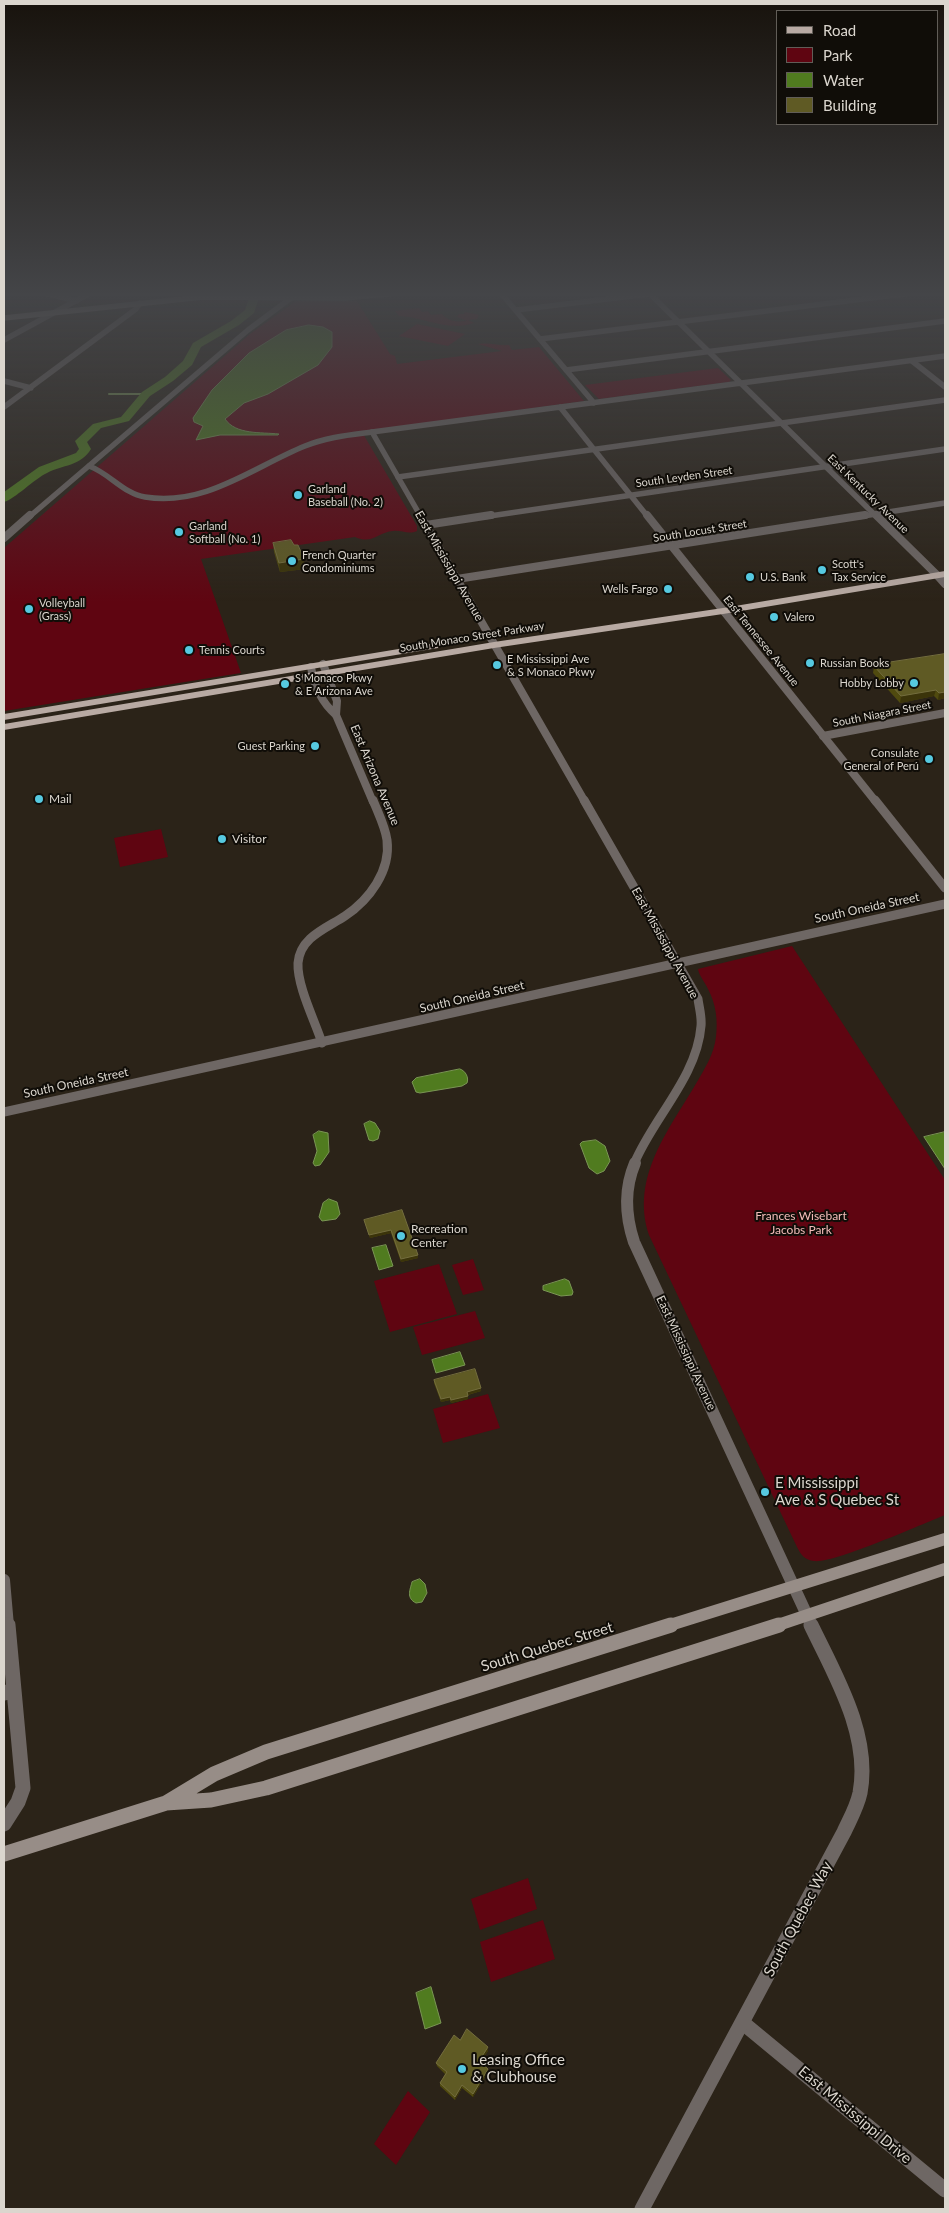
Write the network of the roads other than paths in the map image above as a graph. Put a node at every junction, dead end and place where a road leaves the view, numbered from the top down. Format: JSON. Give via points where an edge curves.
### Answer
{"nodes":[{"id":1,"x":21,"y":395,"type":"edge"},
{"id":2,"x":172,"y":395,"type":"edge"},
{"id":3,"x":587,"y":395,"type":"edge"},
{"id":4,"x":651,"y":395,"type":"edge"},
{"id":5,"x":753,"y":395,"type":"edge"},
{"id":6,"x":945,"y":400,"type":"edge"},
{"id":7,"x":594,"y":403,"type":"junction"},
{"id":8,"x":4,"y":407,"type":"edge"},
{"id":9,"x":560,"y":407,"type":"junction"},
{"id":10,"x":781,"y":423,"type":"junction"},
{"id":11,"x":372,"y":432,"type":"junction"},
{"id":12,"x":594,"y":449,"type":"junction"},
{"id":13,"x":945,"y":449,"type":"edge"},
{"id":14,"x":89,"y":466,"type":"junction"},
{"id":15,"x":826,"y":466,"type":"junction"},
{"id":16,"x":398,"y":477,"type":"junction"},
{"id":17,"x":631,"y":495,"type":"junction"},
{"id":18,"x":945,"y":503,"type":"edge"},
{"id":19,"x":874,"y":514,"type":"junction"},
{"id":20,"x":426,"y":525,"type":"junction"},
{"id":21,"x":4,"y":538,"type":"edge"},
{"id":22,"x":671,"y":545,"type":"junction"},
{"id":23,"x":945,"y":566,"type":"edge"},
{"id":24,"x":930,"y":568,"type":"junction"},
{"id":25,"x":941,"y":575,"type":"edge"},
{"id":26,"x":457,"y":579,"type":"junction"},
{"id":27,"x":945,"y":584,"type":"edge"},
{"id":28,"x":716,"y":603,"type":"junction"},
{"id":29,"x":723,"y":611,"type":"junction"},
{"id":30,"x":492,"y":641,"type":"junction"},
{"id":31,"x":325,"y":669,"type":"junction"},
{"id":32,"x":311,"y":671,"type":"junction"},
{"id":33,"x":945,"y":713,"type":"edge"},
{"id":34,"x":336,"y":715,"type":"junction"},
{"id":35,"x":4,"y":717,"type":"edge"},
{"id":36,"x":4,"y":727,"type":"edge"},
{"id":37,"x":823,"y":736,"type":"junction"},
{"id":38,"x":945,"y":888,"type":"edge"},
{"id":39,"x":945,"y":904,"type":"edge"},
{"id":40,"x":678,"y":963,"type":"junction"},
{"id":41,"x":322,"y":1043,"type":"junction"},
{"id":42,"x":4,"y":1112,"type":"edge"},
{"id":43,"x":945,"y":1539,"type":"edge"},
{"id":44,"x":945,"y":1569,"type":"edge"},
{"id":45,"x":4,"y":1580,"type":"edge"},
{"id":46,"x":794,"y":1588,"type":"junction"},
{"id":47,"x":807,"y":1616,"type":"junction"},
{"id":48,"x":9,"y":1692,"type":"edge"},
{"id":49,"x":166,"y":1803,"type":"junction"},
{"id":50,"x":4,"y":1824,"type":"edge"},
{"id":51,"x":4,"y":1854,"type":"edge"},
{"id":52,"x":743,"y":2023,"type":"junction"},
{"id":53,"x":945,"y":2190,"type":"edge"},
{"id":54,"x":642,"y":2209,"type":"edge"}],
"edges":[{"from":1,"to":8,"type":"street"},
{"from":2,"to":14,"type":"street"},
{"from":3,"to":7,"type":"street"},
{"from":4,"to":7,"type":"street"},
{"from":5,"to":10,"type":"street","name":"East Kentucky Avenue"},
{"from":6,"to":10,"type":"street"},
{"from":7,"to":9,"type":"street"},
{"from":9,"to":11,"type":"street"},
{"from":9,"to":12,"type":"street","name":"East Tennessee Avenue"},
{"from":10,"to":12,"type":"street"},
{"from":10,"to":15,"type":"street","name":"East Kentucky Avenue"},
{"from":11,"to":14,"type":"street","via":[[313,443],[248,475],[180,496],[140,496],[106,472]]},
{"from":11,"to":16,"type":"street","name":"East Mississippi Avenue"},
{"from":12,"to":16,"type":"street"},
{"from":12,"to":17,"type":"street","name":"East Tennessee Avenue"},
{"from":13,"to":15,"type":"street","name":"South Leyden Street"},
{"from":14,"to":21,"type":"street"},
{"from":15,"to":17,"type":"street","name":"South Leyden Street"},
{"from":15,"to":19,"type":"street","name":"East Kentucky Avenue"},
{"from":16,"to":20,"type":"street","name":"East Mississippi Avenue"},
{"from":17,"to":20,"type":"street","name":"South Leyden Street"},
{"from":17,"to":22,"type":"street","name":"East Tennessee Avenue"},
{"from":18,"to":19,"type":"street","name":"South Locust Street"},
{"from":19,"to":22,"type":"street","name":"South Locust Street"},
{"from":19,"to":24,"type":"street","name":"East Kentucky Avenue"},
{"from":20,"to":26,"type":"street","name":"East Mississippi Avenue"},
{"from":22,"to":26,"type":"street","name":"South Locust Street"},
{"from":22,"to":28,"type":"street","name":"East Tennessee Avenue"},
{"from":23,"to":24,"type":"main road","name":"South Monaco Street Parkway"},
{"from":24,"to":25,"type":"street","name":"East Kentucky Avenue"},
{"from":24,"to":28,"type":"main road","name":"South Monaco Street Parkway"},
{"from":25,"to":27,"type":"street","name":"East Kentucky Avenue"},
{"from":25,"to":29,"type":"main road","name":"South Monaco Street Parkway"},
{"from":26,"to":30,"type":"street","name":"East Mississippi Avenue"},
{"from":28,"to":29,"type":"street","name":"East Tennessee Avenue"},
{"from":28,"to":30,"type":"main road","name":"South Monaco Street Parkway"},
{"from":29,"to":30,"type":"main road","name":"South Monaco Street Parkway"},
{"from":29,"to":37,"type":"street","name":"East Tennessee Avenue"},
{"from":30,"to":31,"type":"main road","name":"South Monaco Street Parkway"},
{"from":30,"to":40,"type":"street","name":"East Mississippi Avenue"},
{"from":31,"to":32,"type":"main road","name":"South Monaco Street Parkway"},
{"from":31,"to":34,"type":"street","name":"East Arizona Avenue","via":[[337,701]]},
{"from":32,"to":34,"type":"street","name":"East Arizona Avenue","via":[[324,703]]},
{"from":32,"to":35,"type":"main road","name":"South Monaco Street Parkway"},
{"from":32,"to":36,"type":"main road","name":"South Monaco Street Parkway"},
{"from":33,"to":37,"type":"street","name":"South Niagara Street"},
{"from":34,"to":41,"type":"street","name":"East Arizona Avenue","via":[[384,829],[388,853],[382,875],[368,896],[346,915],[312,936],[299,955],[298,969]]},
{"from":37,"to":38,"type":"street","name":"East Tennessee Avenue"},
{"from":39,"to":40,"type":"street","name":"South Oneida Street"},
{"from":40,"to":41,"type":"street","name":"South Oneida Street"},
{"from":40,"to":46,"type":"street","name":"East Mississippi Avenue","via":[[699,1002],[701,1037],[695,1055],[631,1170],[626,1200],[629,1225]]},
{"from":41,"to":42,"type":"street","name":"South Oneida Street"},
{"from":43,"to":46,"type":"main road","name":"South Quebec Street"},
{"from":44,"to":47,"type":"main road","name":"South Quebec Street"},
{"from":45,"to":48,"type":"street"},
{"from":46,"to":47,"type":"street","name":"East Mississippi Avenue"},
{"from":46,"to":49,"type":"main road","name":"South Quebec Street","via":[[266,1752],[220,1771]]},
{"from":47,"to":49,"type":"main road","name":"South Quebec Street","via":[[258,1790],[211,1800]]},
{"from":47,"to":52,"type":"street","name":"South Quebec Way","via":[[853,1722],[860,1749],[862,1782],[844,1832]]},
{"from":48,"to":50,"type":"street","via":[[23,1788]]},
{"from":49,"to":51,"type":"main road","name":"South Quebec Street"},
{"from":52,"to":53,"type":"street","name":"East Mississippi Drive"},
{"from":52,"to":54,"type":"street","name":"South Quebec Way"}]}
